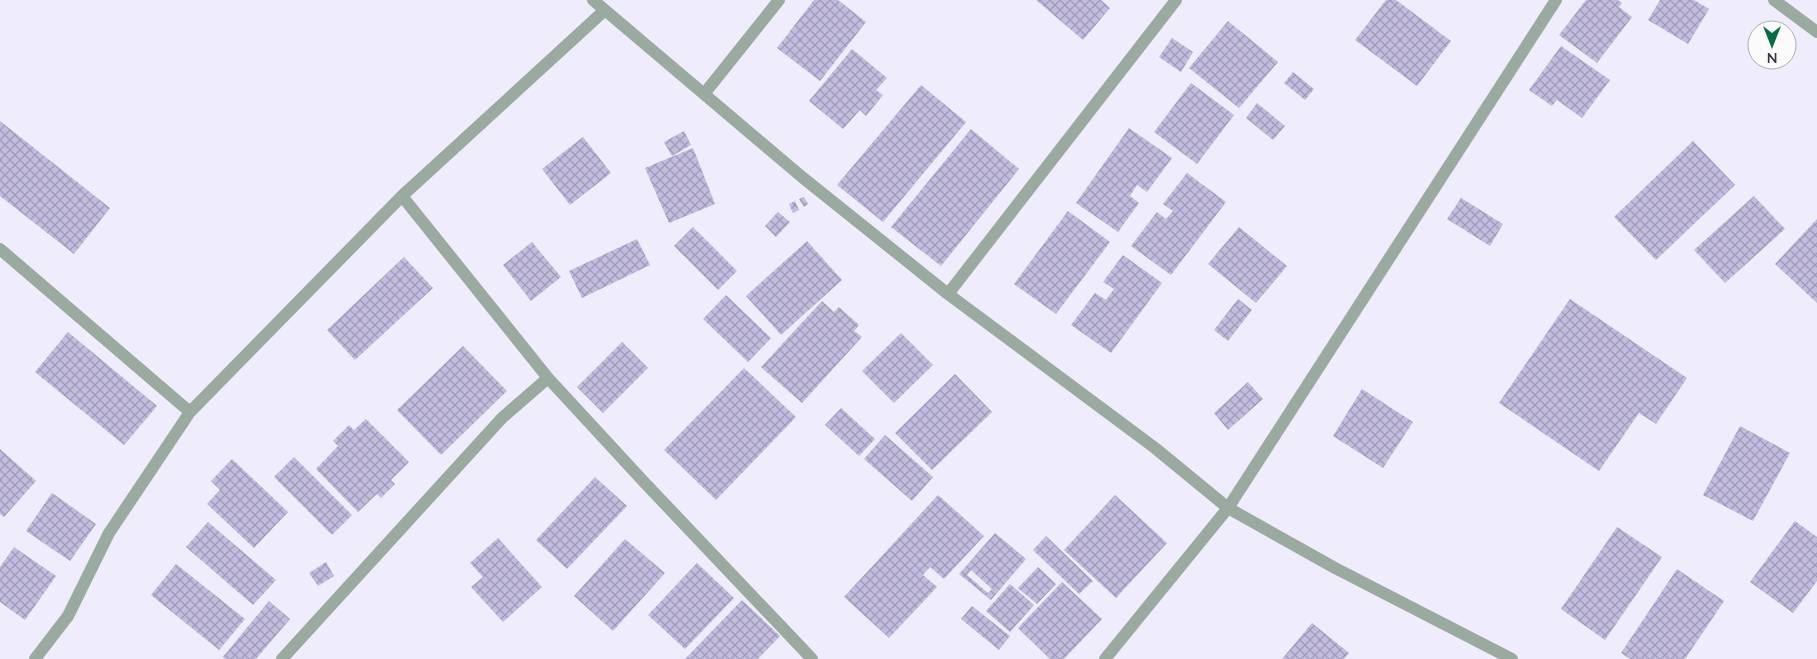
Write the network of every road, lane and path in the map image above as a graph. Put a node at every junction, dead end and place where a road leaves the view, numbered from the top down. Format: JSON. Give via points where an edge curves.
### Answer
{"nodes":[{"id":1,"x":593,"y":0,"type":"edge"},
{"id":2,"x":778,"y":0,"type":"edge"},
{"id":3,"x":1176,"y":0,"type":"edge"},
{"id":4,"x":1556,"y":0,"type":"edge"},
{"id":5,"x":1774,"y":0,"type":"edge"},
{"id":6,"x":605,"y":10,"type":"junction"},
{"id":7,"x":1817,"y":32,"type":"edge"},
{"id":8,"x":704,"y":94,"type":"junction"},
{"id":9,"x":402,"y":196,"type":"junction"},
{"id":10,"x":0,"y":249,"type":"edge"},
{"id":11,"x":948,"y":294,"type":"junction"},
{"id":12,"x":548,"y":378,"type":"junction"},
{"id":13,"x":190,"y":412,"type":"junction"},
{"id":14,"x":1228,"y":508,"type":"junction"},
{"id":15,"x":34,"y":659,"type":"edge"},
{"id":16,"x":282,"y":659,"type":"edge"},
{"id":17,"x":812,"y":659,"type":"edge"},
{"id":18,"x":1105,"y":659,"type":"edge"},
{"id":19,"x":1512,"y":659,"type":"edge"}],
"edges":[{"from":1,"to":6,"type":"street"},
{"from":2,"to":8,"type":"street"},
{"from":3,"to":11,"type":"street"},
{"from":4,"to":14,"type":"street"},
{"from":5,"to":7,"type":"street"},
{"from":6,"to":8,"type":"street"},
{"from":6,"to":9,"type":"street"},
{"from":8,"to":11,"type":"street"},
{"from":9,"to":12,"type":"street"},
{"from":9,"to":13,"type":"street"},
{"from":10,"to":13,"type":"street"},
{"from":11,"to":14,"type":"street","via":[[1154,448]]},
{"from":12,"to":16,"type":"street","via":[[502,418]]},
{"from":12,"to":17,"type":"street"},
{"from":13,"to":15,"type":"street","via":[[109,532],[68,616]]},
{"from":14,"to":18,"type":"street"},
{"from":14,"to":19,"type":"street","via":[[1334,568]]}]}
